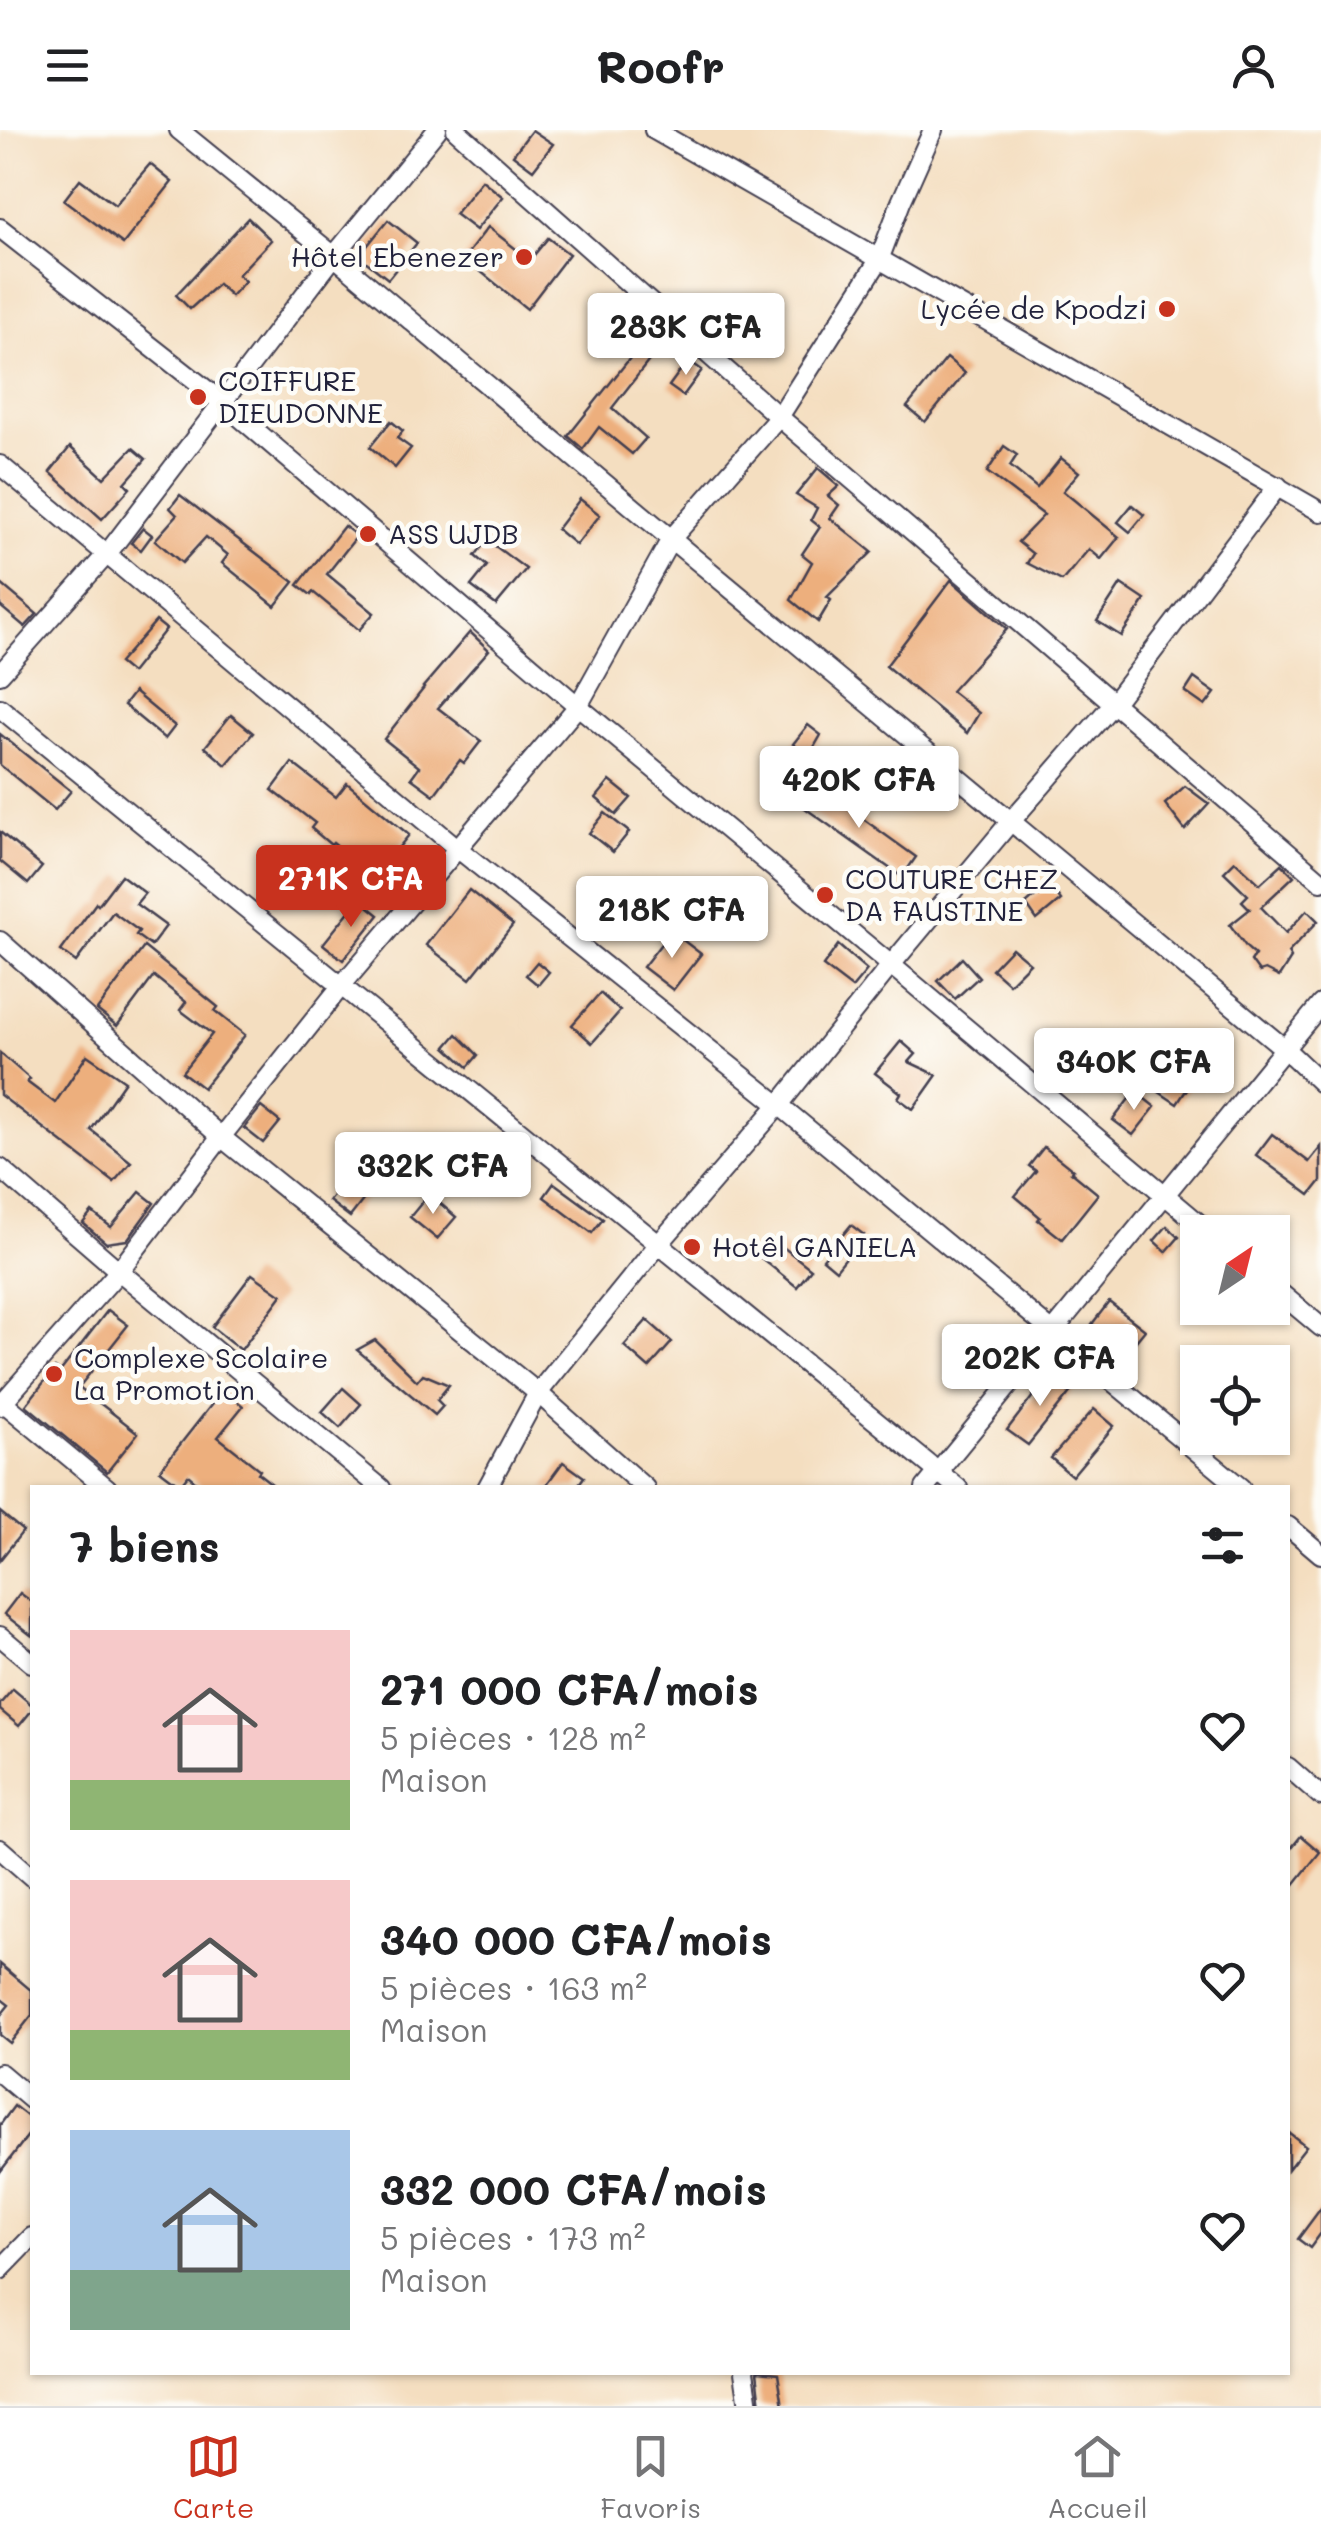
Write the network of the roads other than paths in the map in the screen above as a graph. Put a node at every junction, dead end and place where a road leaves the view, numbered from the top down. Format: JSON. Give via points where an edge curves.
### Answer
{"nodes":[{"id":1,"x":179,"y":130,"type":"edge"},
{"id":2,"x":437,"y":130,"type":"edge"},
{"id":3,"x":456,"y":130,"type":"edge"},
{"id":4,"x":654,"y":130,"type":"edge"},
{"id":5,"x":932,"y":130,"type":"edge"},
{"id":6,"x":0,"y":228,"type":"edge"},
{"id":7,"x":334,"y":256,"type":"junction"},
{"id":8,"x":879,"y":260,"type":"junction"},
{"id":9,"x":222,"y":402,"type":"junction"},
{"id":10,"x":779,"y":417,"type":"junction"},
{"id":11,"x":0,"y":465,"type":"edge"},
{"id":12,"x":1278,"y":486,"type":"junction"},
{"id":13,"x":1321,"y":512,"type":"edge"},
{"id":14,"x":671,"y":539,"type":"junction"},
{"id":15,"x":107,"y":554,"type":"junction"},
{"id":16,"x":0,"y":674,"type":"edge"},
{"id":17,"x":1113,"y":704,"type":"junction"},
{"id":18,"x":578,"y":706,"type":"junction"},
{"id":19,"x":0,"y":708,"type":"edge"},
{"id":20,"x":1012,"y":820,"type":"junction"},
{"id":21,"x":457,"y":848,"type":"junction"},
{"id":22,"x":1321,"y":881,"type":"edge"},
{"id":23,"x":0,"y":942,"type":"edge"},
{"id":24,"x":891,"y":965,"type":"junction"},
{"id":25,"x":342,"y":985,"type":"junction"},
{"id":26,"x":1321,"y":1004,"type":"edge"},
{"id":27,"x":1284,"y":1048,"type":"junction"},
{"id":28,"x":1321,"y":1082,"type":"edge"},
{"id":29,"x":779,"y":1105,"type":"junction"},
{"id":30,"x":220,"y":1137,"type":"junction"},
{"id":31,"x":0,"y":1168,"type":"edge"},
{"id":32,"x":1163,"y":1194,"type":"junction"},
{"id":33,"x":1188,"y":1215,"type":"edge"},
{"id":34,"x":658,"y":1245,"type":"junction"},
{"id":35,"x":118,"y":1271,"type":"junction"},
{"id":36,"x":1290,"y":1301,"type":"edge"},
{"id":37,"x":1321,"y":1327,"type":"edge"},
{"id":38,"x":1053,"y":1332,"type":"junction"},
{"id":39,"x":538,"y":1392,"type":"junction"},
{"id":40,"x":1,"y":1402,"type":"edge"},
{"id":41,"x":938,"y":1471,"type":"junction"},
{"id":42,"x":103,"y":1485,"type":"edge"},
{"id":43,"x":377,"y":1485,"type":"edge"},
{"id":44,"x":489,"y":1485,"type":"edge"},
{"id":45,"x":643,"y":1485,"type":"edge"},
{"id":46,"x":927,"y":1485,"type":"edge"},
{"id":47,"x":954,"y":1485,"type":"edge"},
{"id":48,"x":1237,"y":1485,"type":"edge"},
{"id":49,"x":1290,"y":1528,"type":"edge"},
{"id":50,"x":1321,"y":1554,"type":"edge"},
{"id":51,"x":0,"y":1636,"type":"edge"},
{"id":52,"x":30,"y":1661,"type":"edge"},
{"id":53,"x":1290,"y":1769,"type":"edge"},
{"id":54,"x":1321,"y":1796,"type":"edge"},
{"id":55,"x":0,"y":1850,"type":"edge"},
{"id":56,"x":30,"y":1875,"type":"edge"},
{"id":57,"x":0,"y":2073,"type":"edge"},
{"id":58,"x":30,"y":2098,"type":"edge"},
{"id":59,"x":30,"y":2239,"type":"edge"},
{"id":60,"x":0,"y":2270,"type":"edge"},
{"id":61,"x":744,"y":2375,"type":"edge"},
{"id":62,"x":749,"y":2406,"type":"edge"}],
"edges":[{"from":1,"to":7,"type":"street"},
{"from":2,"to":7,"type":"street"},
{"from":3,"to":10,"type":"street"},
{"from":4,"to":8,"type":"street"},
{"from":5,"to":8,"type":"street"},
{"from":6,"to":9,"type":"street"},
{"from":7,"to":9,"type":"street"},
{"from":7,"to":14,"type":"street"},
{"from":8,"to":10,"type":"street"},
{"from":8,"to":12,"type":"street"},
{"from":9,"to":15,"type":"street"},
{"from":9,"to":18,"type":"street"},
{"from":10,"to":14,"type":"street"},
{"from":10,"to":17,"type":"street"},
{"from":11,"to":15,"type":"street"},
{"from":12,"to":13,"type":"street"},
{"from":12,"to":17,"type":"street"},
{"from":14,"to":18,"type":"street"},
{"from":14,"to":20,"type":"street"},
{"from":15,"to":16,"type":"street"},
{"from":15,"to":21,"type":"street"},
{"from":17,"to":20,"type":"street"},
{"from":17,"to":22,"type":"street"},
{"from":18,"to":21,"type":"street"},
{"from":18,"to":24,"type":"street"},
{"from":19,"to":25,"type":"street"},
{"from":20,"to":24,"type":"street"},
{"from":20,"to":27,"type":"street"},
{"from":21,"to":25,"type":"street"},
{"from":21,"to":29,"type":"street"},
{"from":23,"to":30,"type":"street"},
{"from":24,"to":29,"type":"street"},
{"from":24,"to":32,"type":"street"},
{"from":25,"to":30,"type":"street"},
{"from":25,"to":34,"type":"street"},
{"from":26,"to":27,"type":"street"},
{"from":27,"to":28,"type":"street"},
{"from":27,"to":32,"type":"street"},
{"from":29,"to":34,"type":"street"},
{"from":29,"to":38,"type":"street"},
{"from":30,"to":35,"type":"street"},
{"from":30,"to":39,"type":"street"},
{"from":31,"to":35,"type":"street"},
{"from":32,"to":33,"type":"street"},
{"from":32,"to":38,"type":"street"},
{"from":34,"to":39,"type":"street"},
{"from":34,"to":41,"type":"street"},
{"from":35,"to":40,"type":"street"},
{"from":35,"to":43,"type":"street"},
{"from":36,"to":37,"type":"street"},
{"from":38,"to":41,"type":"street"},
{"from":38,"to":48,"type":"street"},
{"from":39,"to":44,"type":"street"},
{"from":39,"to":45,"type":"street"},
{"from":40,"to":42,"type":"street"},
{"from":41,"to":46,"type":"street"},
{"from":41,"to":47,"type":"street"},
{"from":49,"to":50,"type":"street"},
{"from":51,"to":52,"type":"street"},
{"from":53,"to":54,"type":"street"},
{"from":55,"to":56,"type":"street"},
{"from":57,"to":58,"type":"street"},
{"from":59,"to":60,"type":"street"},
{"from":61,"to":62,"type":"street"}]}
